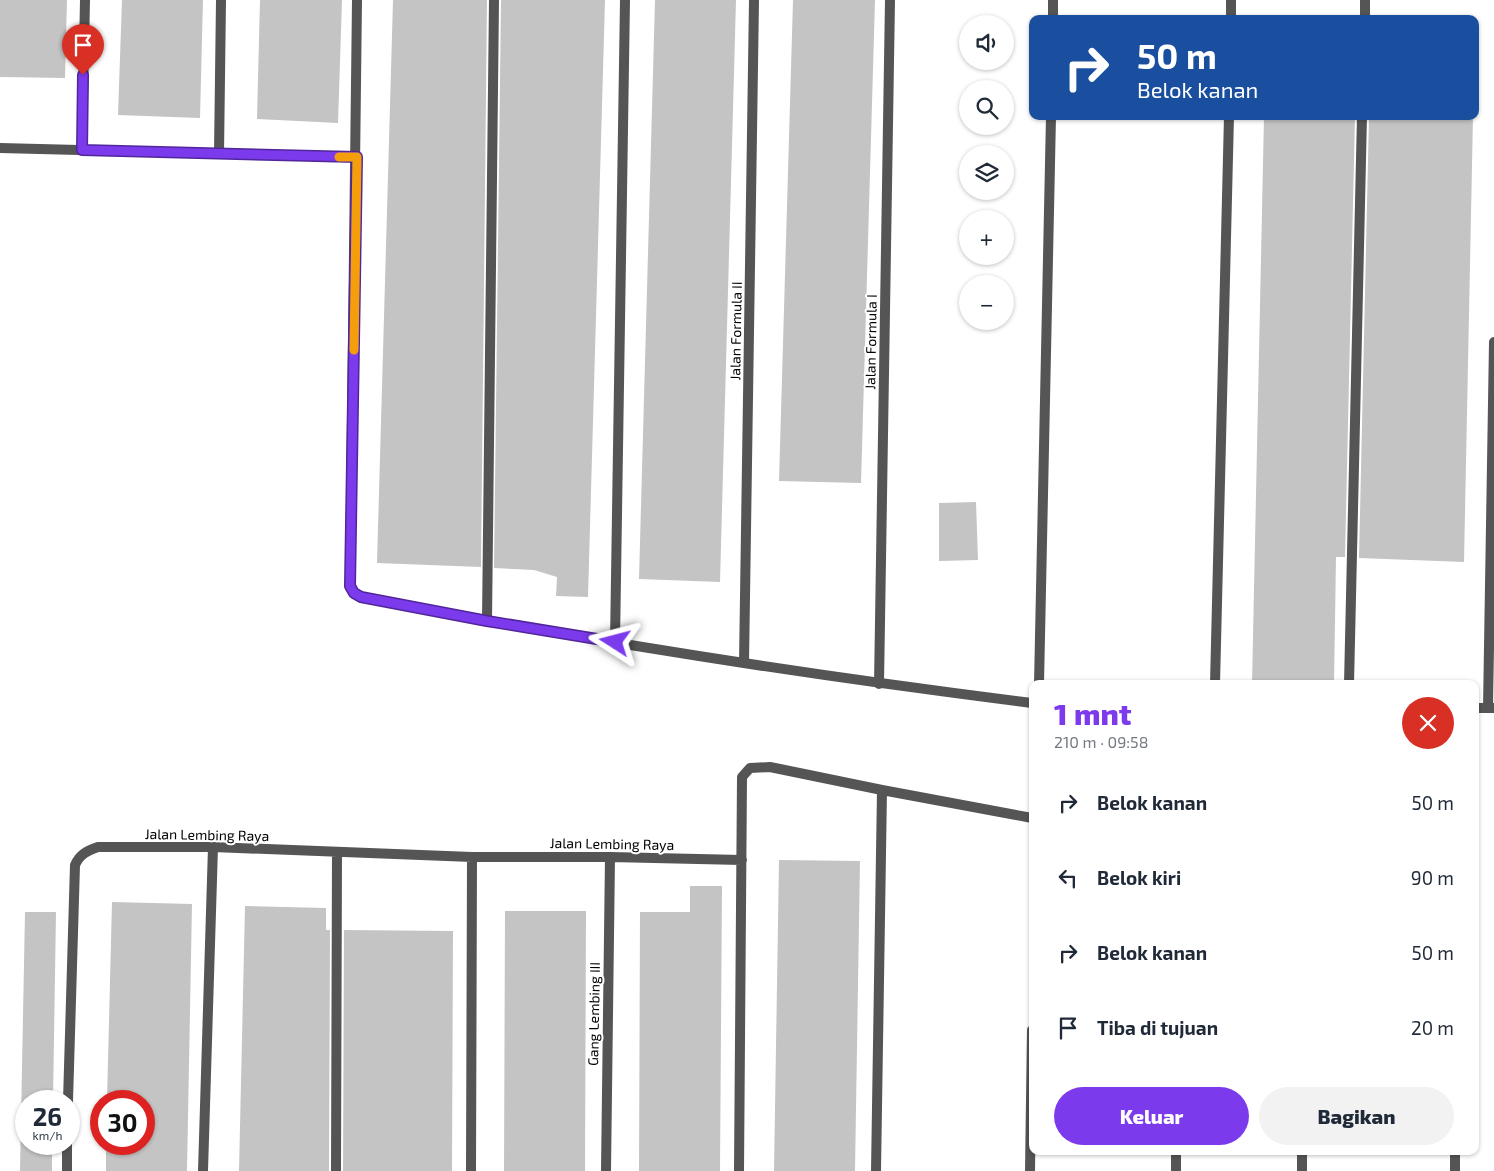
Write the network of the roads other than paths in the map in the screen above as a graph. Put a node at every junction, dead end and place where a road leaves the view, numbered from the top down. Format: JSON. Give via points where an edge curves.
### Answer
{"nodes":[{"id":1,"x":85,"y":0,"type":"edge"},
{"id":2,"x":220,"y":0,"type":"edge"},
{"id":3,"x":357,"y":0,"type":"edge"},
{"id":4,"x":494,"y":0,"type":"edge"},
{"id":5,"x":625,"y":0,"type":"edge"},
{"id":6,"x":754,"y":0,"type":"edge"},
{"id":7,"x":890,"y":0,"type":"edge"},
{"id":8,"x":1053,"y":0,"type":"edge"},
{"id":9,"x":1232,"y":0,"type":"edge"},
{"id":10,"x":1365,"y":0,"type":"edge"},
{"id":11,"x":1053,"y":15,"type":"edge"},
{"id":12,"x":1231,"y":15,"type":"edge"},
{"id":13,"x":1365,"y":15,"type":"edge"},
{"id":14,"x":1051,"y":120,"type":"edge"},
{"id":15,"x":1229,"y":120,"type":"edge"},
{"id":16,"x":1362,"y":120,"type":"edge"},
{"id":17,"x":0,"y":148,"type":"edge"},
{"id":18,"x":82,"y":150,"type":"junction"},
{"id":19,"x":219,"y":154,"type":"junction"},
{"id":20,"x":357,"y":157,"type":"junction"},
{"id":21,"x":1494,"y":342,"type":"edge"},
{"id":22,"x":487,"y":621,"type":"junction"},
{"id":23,"x":615,"y":642,"type":"junction"},
{"id":24,"x":744,"y":662,"type":"junction"},
{"id":25,"x":1039,"y":680,"type":"edge"},
{"id":26,"x":1215,"y":680,"type":"edge"},
{"id":27,"x":1349,"y":680,"type":"edge"},
{"id":28,"x":879,"y":684,"type":"junction"},
{"id":29,"x":1029,"y":703,"type":"edge"},
{"id":30,"x":1491,"y":708,"type":"edge"},
{"id":31,"x":882,"y":790,"type":"junction"},
{"id":32,"x":1029,"y":817,"type":"edge"},
{"id":33,"x":213,"y":847,"type":"junction"},
{"id":34,"x":337,"y":852,"type":"junction"},
{"id":35,"x":472,"y":857,"type":"junction"},
{"id":36,"x":610,"y":857,"type":"junction"},
{"id":37,"x":742,"y":860,"type":"junction"},
{"id":38,"x":68,"y":1090,"type":"edge"},
{"id":39,"x":67,"y":1155,"type":"edge"},
{"id":40,"x":1030,"y":1155,"type":"edge"},
{"id":41,"x":1176,"y":1155,"type":"edge"},
{"id":42,"x":1302,"y":1155,"type":"edge"},
{"id":43,"x":1455,"y":1155,"type":"edge"},
{"id":44,"x":66,"y":1171,"type":"edge"},
{"id":45,"x":203,"y":1171,"type":"edge"},
{"id":46,"x":336,"y":1171,"type":"edge"},
{"id":47,"x":471,"y":1171,"type":"edge"},
{"id":48,"x":606,"y":1171,"type":"edge"},
{"id":49,"x":739,"y":1171,"type":"edge"},
{"id":50,"x":876,"y":1171,"type":"edge"},
{"id":51,"x":1030,"y":1171,"type":"edge"},
{"id":52,"x":1176,"y":1171,"type":"edge"},
{"id":53,"x":1302,"y":1171,"type":"edge"},
{"id":54,"x":1455,"y":1171,"type":"edge"}],
"edges":[{"from":1,"to":18,"type":"street"},
{"from":2,"to":19,"type":"street"},
{"from":3,"to":20,"type":"street"},
{"from":4,"to":22,"type":"street"},
{"from":5,"to":23,"type":"street"},
{"from":6,"to":24,"type":"street","name":"Jalan Formula II"},
{"from":7,"to":28,"type":"street","name":"Jalan Formula I"},
{"from":8,"to":11,"type":"street"},
{"from":9,"to":12,"type":"street"},
{"from":10,"to":13,"type":"street"},
{"from":14,"to":25,"type":"street"},
{"from":15,"to":26,"type":"street"},
{"from":16,"to":27,"type":"street"},
{"from":17,"to":18,"type":"street"},
{"from":18,"to":19,"type":"street"},
{"from":19,"to":20,"type":"street"},
{"from":20,"to":22,"type":"street","via":[[350,586],[361,597]]},
{"from":21,"to":30,"type":"street"},
{"from":22,"to":23,"type":"street"},
{"from":23,"to":24,"type":"street"},
{"from":24,"to":28,"type":"street"},
{"from":28,"to":29,"type":"street"},
{"from":31,"to":32,"type":"street"},
{"from":31,"to":37,"type":"street","via":[[770,767],[750,768],[742,777]]},
{"from":31,"to":50,"type":"street"},
{"from":33,"to":34,"type":"street","name":"Jalan Lembing Raya"},
{"from":33,"to":38,"type":"street","name":"Jalan Lembing Raya","via":[[98,847],[78,858],[75,865]]},
{"from":33,"to":45,"type":"street"},
{"from":34,"to":35,"type":"street","name":"Jalan Lembing Raya"},
{"from":34,"to":46,"type":"street"},
{"from":35,"to":36,"type":"street","name":"Jalan Lembing Raya"},
{"from":35,"to":47,"type":"street"},
{"from":36,"to":37,"type":"street","name":"Jalan Lembing Raya"},
{"from":36,"to":48,"type":"street","name":"Gang Lembing III"},
{"from":37,"to":49,"type":"street"},
{"from":39,"to":44,"type":"street"},
{"from":40,"to":51,"type":"street"},
{"from":41,"to":52,"type":"street"},
{"from":42,"to":53,"type":"street"},
{"from":43,"to":54,"type":"street"}]}
